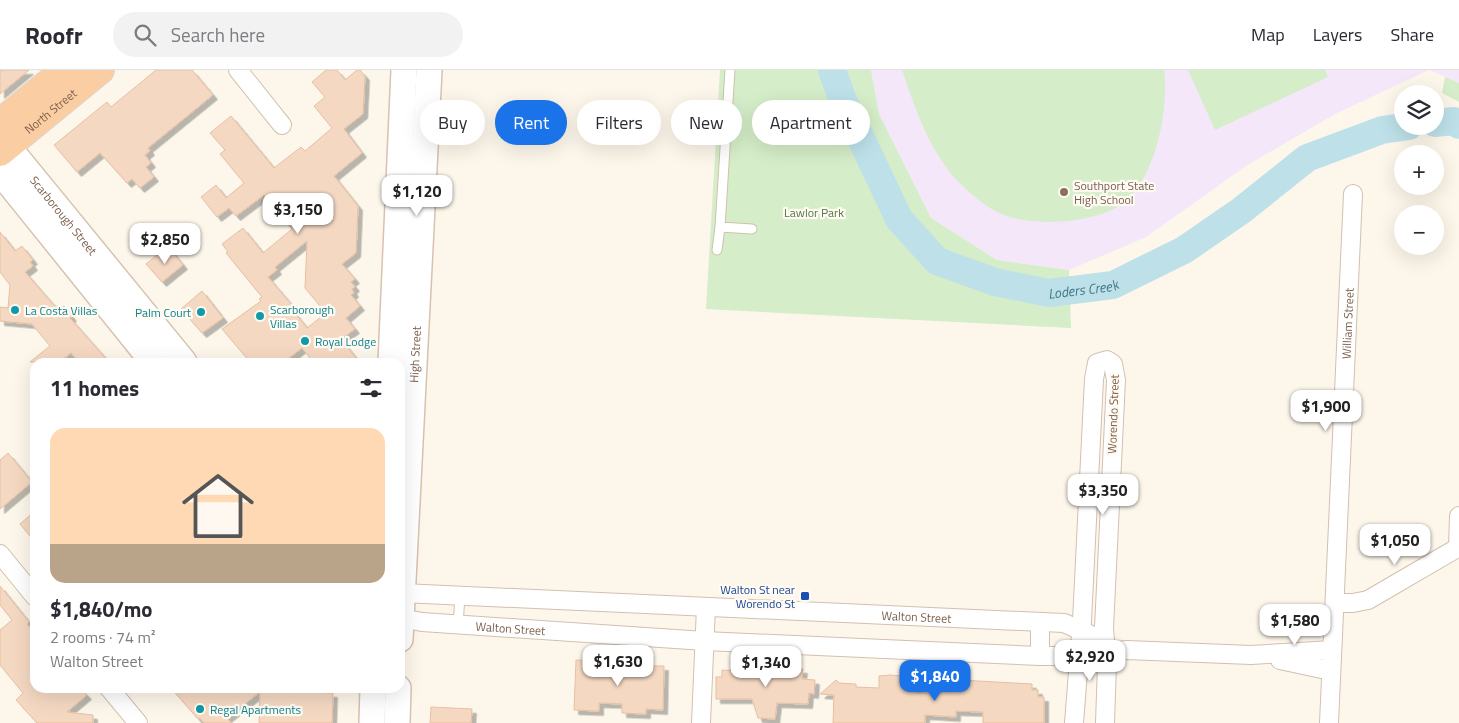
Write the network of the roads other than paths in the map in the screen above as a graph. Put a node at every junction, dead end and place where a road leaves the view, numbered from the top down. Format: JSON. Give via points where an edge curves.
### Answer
{"nodes":[{"id":1,"x":65,"y":70,"type":"edge"},
{"id":2,"x":100,"y":70,"type":"edge"},
{"id":3,"x":238,"y":70,"type":"edge"},
{"id":4,"x":404,"y":70,"type":"edge"},
{"id":5,"x":429,"y":70,"type":"edge"},
{"id":6,"x":730,"y":70,"type":"edge"},
{"id":7,"x":282,"y":124,"type":"dead end"},
{"id":8,"x":2,"y":140,"type":"edge"},
{"id":9,"x":0,"y":172,"type":"edge"},
{"id":10,"x":1353,"y":194,"type":"dead end"},
{"id":11,"x":720,"y":227,"type":"junction"},
{"id":12,"x":752,"y":229,"type":"dead end"},
{"id":13,"x":717,"y":250,"type":"dead end"},
{"id":14,"x":149,"y":342,"type":"edge"},
{"id":15,"x":177,"y":358,"type":"edge"},
{"id":16,"x":391,"y":358,"type":"edge"},
{"id":17,"x":406,"y":392,"type":"edge"},
{"id":18,"x":405,"y":436,"type":"edge"},
{"id":19,"x":1099,"y":496,"type":"junction"},
{"id":20,"x":1459,"y":516,"type":"edge"},
{"id":21,"x":1458,"y":547,"type":"edge"},
{"id":22,"x":0,"y":554,"type":"edge"},
{"id":23,"x":30,"y":591,"type":"edge"},
{"id":24,"x":460,"y":597,"type":"junction"},
{"id":25,"x":1334,"y":603,"type":"junction"},
{"id":26,"x":706,"y":607,"type":"junction"},
{"id":27,"x":405,"y":611,"type":"edge"},
{"id":28,"x":405,"y":614,"type":"edge"},
{"id":29,"x":1040,"y":622,"type":"junction"},
{"id":30,"x":458,"y":624,"type":"junction"},
{"id":31,"x":1081,"y":630,"type":"junction"},
{"id":32,"x":705,"y":641,"type":"junction"},
{"id":33,"x":1106,"y":646,"type":"junction"},
{"id":34,"x":1332,"y":650,"type":"junction"},
{"id":35,"x":1078,"y":655,"type":"junction"},
{"id":36,"x":1251,"y":655,"type":"junction"},
{"id":37,"x":1040,"y":656,"type":"junction"},
{"id":38,"x":1331,"y":671,"type":"junction"},
{"id":39,"x":113,"y":693,"type":"edge"},
{"id":40,"x":373,"y":693,"type":"edge"},
{"id":41,"x":398,"y":693,"type":"edge"},
{"id":42,"x":138,"y":723,"type":"edge"},
{"id":43,"x":372,"y":723,"type":"edge"},
{"id":44,"x":397,"y":723,"type":"edge"},
{"id":45,"x":701,"y":723,"type":"edge"},
{"id":46,"x":1074,"y":723,"type":"edge"},
{"id":47,"x":1105,"y":723,"type":"edge"},
{"id":48,"x":1329,"y":723,"type":"edge"}],
"edges":[{"from":1,"to":8,"type":"highway","name":"North Street"},
{"from":2,"to":8,"type":"highway","name":"North Street"},
{"from":3,"to":7,"type":"street"},
{"from":4,"to":16,"type":"main road","name":"High Street"},
{"from":5,"to":17,"type":"main road","name":"High Street"},
{"from":6,"to":11,"type":"lane"},
{"from":8,"to":14,"type":"main road","name":"Scarborough Street"},
{"from":9,"to":14,"type":"main road","name":"Scarborough Street"},
{"from":10,"to":25,"type":"street","name":"William Street"},
{"from":11,"to":12,"type":"lane"},
{"from":11,"to":13,"type":"lane"},
{"from":14,"to":15,"type":"main road","name":"Scarborough Street"},
{"from":17,"to":18,"type":"main road","name":"High Street"},
{"from":19,"to":19,"type":"street","name":"Worendo Street","via":[[1095,371],[1097,363],[1107,360],[1113,364],[1116,380]]},
{"from":19,"to":31,"type":"street","name":"Worendo Street"},
{"from":19,"to":33,"type":"street","name":"Worendo Street"},
{"from":20,"to":21,"type":"street"},
{"from":21,"to":25,"type":"street","via":[[1368,600]]},
{"from":22,"to":23,"type":"street"},
{"from":24,"to":26,"type":"street","name":"Walton Street"},
{"from":24,"to":27,"type":"street","name":"Walton Street"},
{"from":24,"to":30,"type":"lane"},
{"from":25,"to":34,"type":"street","name":"William Street"},
{"from":26,"to":29,"type":"street","name":"Walton Street"},
{"from":26,"to":32,"type":"street"},
{"from":28,"to":30,"type":"street","name":"Walton Street","via":[[422,622]]},
{"from":29,"to":31,"type":"street","name":"Walton Street","via":[[1064,623]]},
{"from":29,"to":37,"type":"street"},
{"from":30,"to":32,"type":"street","name":"Walton Street"},
{"from":31,"to":33,"type":"street","name":"Walton Street"},
{"from":31,"to":35,"type":"street","name":"Worendo Street"},
{"from":32,"to":37,"type":"street","name":"Walton Street"},
{"from":32,"to":45,"type":"street"},
{"from":33,"to":35,"type":"street","name":"Walton Street"},
{"from":33,"to":36,"type":"street","name":"Walton Street","via":[[1127,650]]},
{"from":33,"to":47,"type":"street","name":"Worendo Street"},
{"from":34,"to":36,"type":"street","name":"Walton Street"},
{"from":34,"to":38,"type":"street","name":"William Street"},
{"from":35,"to":37,"type":"street","name":"Walton Street"},
{"from":35,"to":46,"type":"street","name":"Worendo Street"},
{"from":36,"to":38,"type":"street","name":"Walton Street"},
{"from":38,"to":48,"type":"street","name":"William Street"},
{"from":39,"to":42,"type":"street"},
{"from":40,"to":43,"type":"main road"},
{"from":41,"to":44,"type":"main road"}]}
